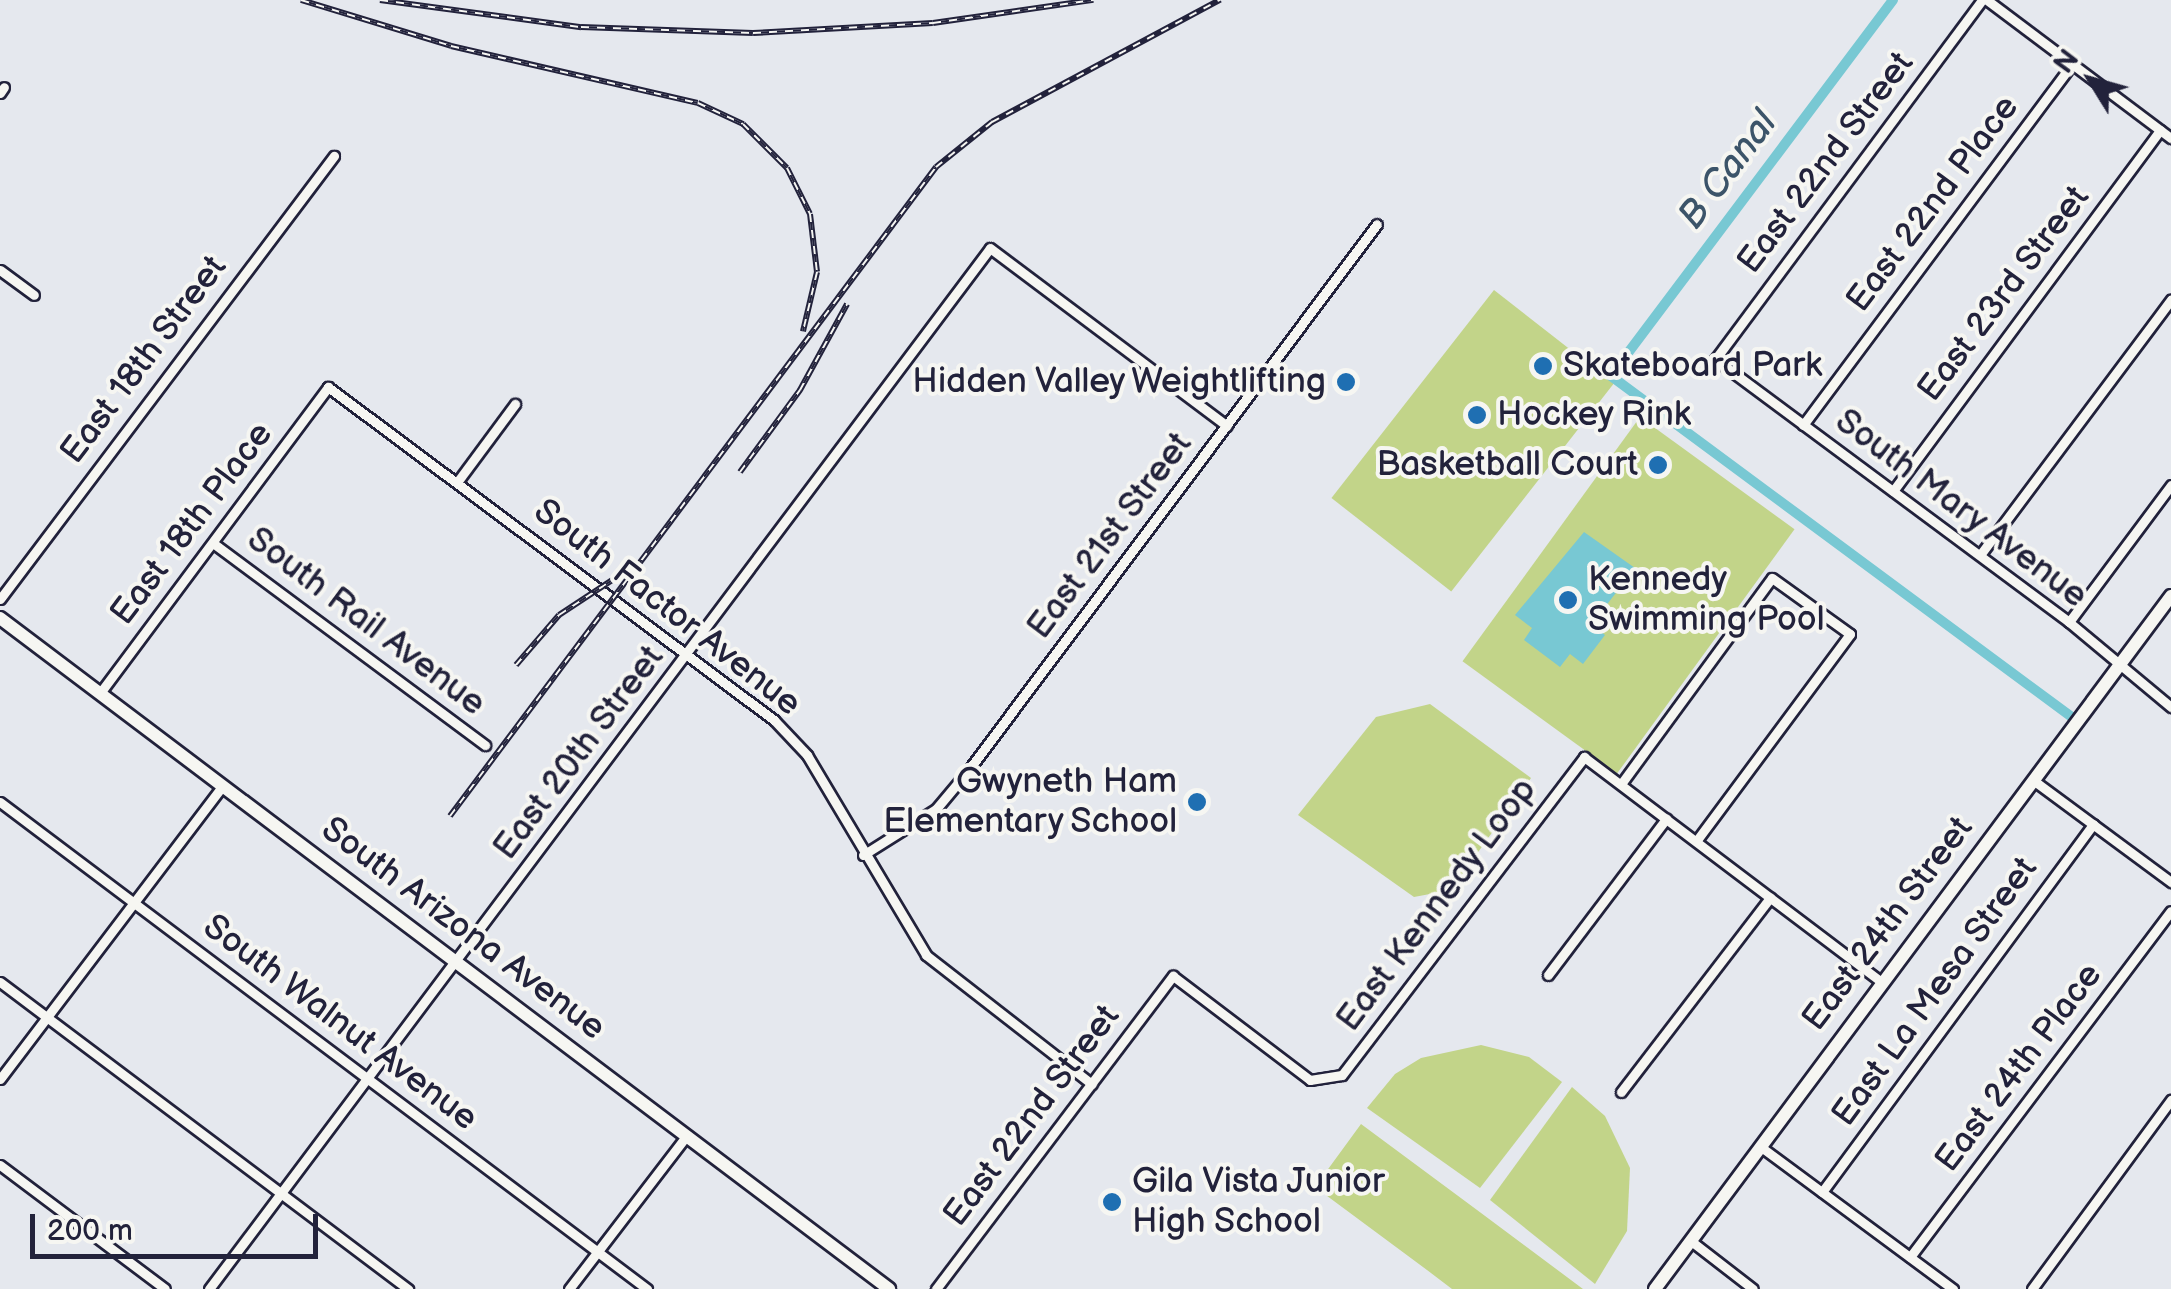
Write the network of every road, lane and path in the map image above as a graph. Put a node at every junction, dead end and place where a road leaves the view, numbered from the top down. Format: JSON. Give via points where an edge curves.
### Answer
{"nodes":[{"id":1,"x":1984,"y":0,"type":"edge"},
{"id":2,"x":2072,"y":64,"type":"junction"},
{"id":3,"x":2160,"y":130,"type":"junction"},
{"id":4,"x":2171,"y":138,"type":"edge"},
{"id":5,"x":334,"y":156,"type":"dead end"},
{"id":6,"x":1377,"y":224,"type":"dead end"},
{"id":7,"x":0,"y":270,"type":"edge"},
{"id":8,"x":34,"y":295,"type":"dead end"},
{"id":9,"x":2171,"y":300,"type":"edge"},
{"id":10,"x":1715,"y":359,"type":"joint"},
{"id":11,"x":328,"y":387,"type":"joint"},
{"id":12,"x":515,"y":404,"type":"dead end"},
{"id":13,"x":1803,"y":425,"type":"junction"},
{"id":14,"x":1227,"y":426,"type":"junction"},
{"id":15,"x":458,"y":481,"type":"junction"},
{"id":16,"x":2171,"y":485,"type":"edge"},
{"id":17,"x":1893,"y":491,"type":"junction"},
{"id":18,"x":213,"y":543,"type":"junction"},
{"id":19,"x":1980,"y":555,"type":"junction"},
{"id":20,"x":2171,"y":596,"type":"edge"},
{"id":21,"x":0,"y":599,"type":"edge"},
{"id":22,"x":0,"y":618,"type":"edge"},
{"id":23,"x":2069,"y":622,"type":"junction"},
{"id":24,"x":686,"y":655,"type":"junction"},
{"id":25,"x":2118,"y":667,"type":"junction"},
{"id":26,"x":100,"y":693,"type":"junction"},
{"id":27,"x":2171,"y":707,"type":"edge"},
{"id":28,"x":486,"y":745,"type":"dead end"},
{"id":29,"x":2033,"y":780,"type":"junction"},
{"id":30,"x":1621,"y":784,"type":"junction"},
{"id":31,"x":222,"y":787,"type":"junction"},
{"id":32,"x":0,"y":802,"type":"edge"},
{"id":33,"x":1666,"y":819,"type":"junction"},
{"id":34,"x":2093,"y":824,"type":"junction"},
{"id":35,"x":1696,"y":841,"type":"junction"},
{"id":36,"x":863,"y":855,"type":"junction"},
{"id":37,"x":2171,"y":882,"type":"edge"},
{"id":38,"x":1770,"y":898,"type":"junction"},
{"id":39,"x":134,"y":902,"type":"junction"},
{"id":40,"x":2171,"y":911,"type":"edge"},
{"id":41,"x":458,"y":960,"type":"junction"},
{"id":42,"x":1548,"y":975,"type":"dead end"},
{"id":43,"x":1173,"y":976,"type":"joint"},
{"id":44,"x":0,"y":982,"type":"edge"},
{"id":45,"x":1882,"y":982,"type":"junction"},
{"id":46,"x":47,"y":1018,"type":"junction"},
{"id":47,"x":368,"y":1078,"type":"junction"},
{"id":48,"x":0,"y":1079,"type":"edge"},
{"id":49,"x":1092,"y":1084,"type":"junction"},
{"id":50,"x":1621,"y":1092,"type":"dead end"},
{"id":51,"x":2171,"y":1100,"type":"edge"},
{"id":52,"x":687,"y":1134,"type":"junction"},
{"id":53,"x":1760,"y":1147,"type":"junction"},
{"id":54,"x":0,"y":1165,"type":"edge"},
{"id":55,"x":1822,"y":1192,"type":"junction"},
{"id":56,"x":281,"y":1194,"type":"junction"},
{"id":57,"x":1691,"y":1241,"type":"junction"},
{"id":58,"x":597,"y":1252,"type":"junction"},
{"id":59,"x":1910,"y":1257,"type":"junction"},
{"id":60,"x":165,"y":1289,"type":"edge"},
{"id":61,"x":209,"y":1289,"type":"edge"},
{"id":62,"x":408,"y":1289,"type":"edge"},
{"id":63,"x":569,"y":1289,"type":"edge"},
{"id":64,"x":647,"y":1289,"type":"edge"},
{"id":65,"x":889,"y":1289,"type":"edge"},
{"id":66,"x":936,"y":1289,"type":"edge"},
{"id":67,"x":1655,"y":1289,"type":"edge"},
{"id":68,"x":1754,"y":1289,"type":"edge"},
{"id":69,"x":1953,"y":1289,"type":"edge"},
{"id":70,"x":2032,"y":1289,"type":"edge"}],
"edges":[{"from":1,"to":2,"type":"street"},
{"from":1,"to":10,"type":"street","name":"East 22nd Street"},
{"from":2,"to":3,"type":"street"},
{"from":2,"to":13,"type":"street","name":"East 22nd Place"},
{"from":3,"to":4,"type":"street"},
{"from":3,"to":17,"type":"street","name":"East 23rd Street"},
{"from":5,"to":21,"type":"street","name":"East 18th Street"},
{"from":6,"to":14,"type":"street","name":"East 21st Street"},
{"from":7,"to":8,"type":"street"},
{"from":9,"to":19,"type":"street"},
{"from":10,"to":13,"type":"street","name":"South Mary Avenue"},
{"from":11,"to":15,"type":"street","name":"South Factor Avenue"},
{"from":11,"to":18,"type":"street","name":"East 18th Place"},
{"from":12,"to":15,"type":"street"},
{"from":13,"to":17,"type":"street","name":"South Mary Avenue"},
{"from":14,"to":24,"type":"street","name":"East 20th Street","via":[[990,248]]},
{"from":14,"to":36,"type":"street","name":"East 21st Street","via":[[936,809]]},
{"from":15,"to":24,"type":"street","name":"South Factor Avenue"},
{"from":16,"to":23,"type":"street"},
{"from":17,"to":19,"type":"street","name":"South Mary Avenue"},
{"from":18,"to":26,"type":"street","name":"East 18th Place"},
{"from":18,"to":28,"type":"street","name":"South Rail Avenue"},
{"from":19,"to":23,"type":"street","name":"South Mary Avenue"},
{"from":20,"to":25,"type":"street","name":"East 24th Street"},
{"from":22,"to":26,"type":"street","name":"South Arizona Avenue"},
{"from":23,"to":25,"type":"street","name":"South Mary Avenue"},
{"from":24,"to":36,"type":"street","name":"South Factor Avenue","via":[[774,720],[807,755]]},
{"from":24,"to":41,"type":"street","name":"East 20th Street"},
{"from":25,"to":27,"type":"street","name":"South Mary Avenue"},
{"from":25,"to":29,"type":"street","name":"East 24th Street"},
{"from":26,"to":31,"type":"street","name":"South Arizona Avenue"},
{"from":29,"to":34,"type":"street"},
{"from":29,"to":45,"type":"street","name":"East 24th Street"},
{"from":30,"to":33,"type":"street"},
{"from":30,"to":35,"type":"street","via":[[1772,578],[1850,634]]},
{"from":30,"to":43,"type":"street","name":"East Kennedy Loop","via":[[1584,757],[1342,1075],[1330,1082],[1310,1080]]},
{"from":31,"to":39,"type":"street"},
{"from":31,"to":41,"type":"street","name":"South Arizona Avenue"},
{"from":32,"to":39,"type":"street","name":"South Walnut Avenue"},
{"from":33,"to":35,"type":"street"},
{"from":33,"to":42,"type":"street"},
{"from":34,"to":37,"type":"street"},
{"from":34,"to":55,"type":"street","name":"East La Mesa Street"},
{"from":35,"to":38,"type":"street"},
{"from":36,"to":49,"type":"street","name":"South Factor Avenue","via":[[926,955]]},
{"from":38,"to":45,"type":"street"},
{"from":38,"to":50,"type":"street"},
{"from":39,"to":46,"type":"street"},
{"from":39,"to":47,"type":"street","name":"South Walnut Avenue"},
{"from":40,"to":59,"type":"street","name":"East 24th Place"},
{"from":41,"to":47,"type":"street","name":"East 20th Street"},
{"from":41,"to":52,"type":"street","name":"South Arizona Avenue"},
{"from":43,"to":49,"type":"street","name":"East 22nd Street"},
{"from":44,"to":46,"type":"street"},
{"from":45,"to":53,"type":"street","name":"East 24th Street"},
{"from":46,"to":48,"type":"street"},
{"from":46,"to":56,"type":"street"},
{"from":47,"to":56,"type":"street","name":"East 20th Street"},
{"from":47,"to":58,"type":"street","name":"South Walnut Avenue"},
{"from":49,"to":66,"type":"street","name":"East 22nd Street"},
{"from":51,"to":70,"type":"street"},
{"from":52,"to":58,"type":"street"},
{"from":52,"to":65,"type":"street","name":"South Arizona Avenue"},
{"from":53,"to":55,"type":"street"},
{"from":53,"to":57,"type":"street","name":"East 24th Street"},
{"from":54,"to":60,"type":"street"},
{"from":55,"to":59,"type":"street"},
{"from":56,"to":61,"type":"street","name":"East 20th Street"},
{"from":56,"to":62,"type":"street"},
{"from":57,"to":67,"type":"street","name":"East 24th Street"},
{"from":57,"to":68,"type":"street"},
{"from":58,"to":63,"type":"street"},
{"from":58,"to":64,"type":"street","name":"South Walnut Avenue"},
{"from":59,"to":69,"type":"street"}]}
